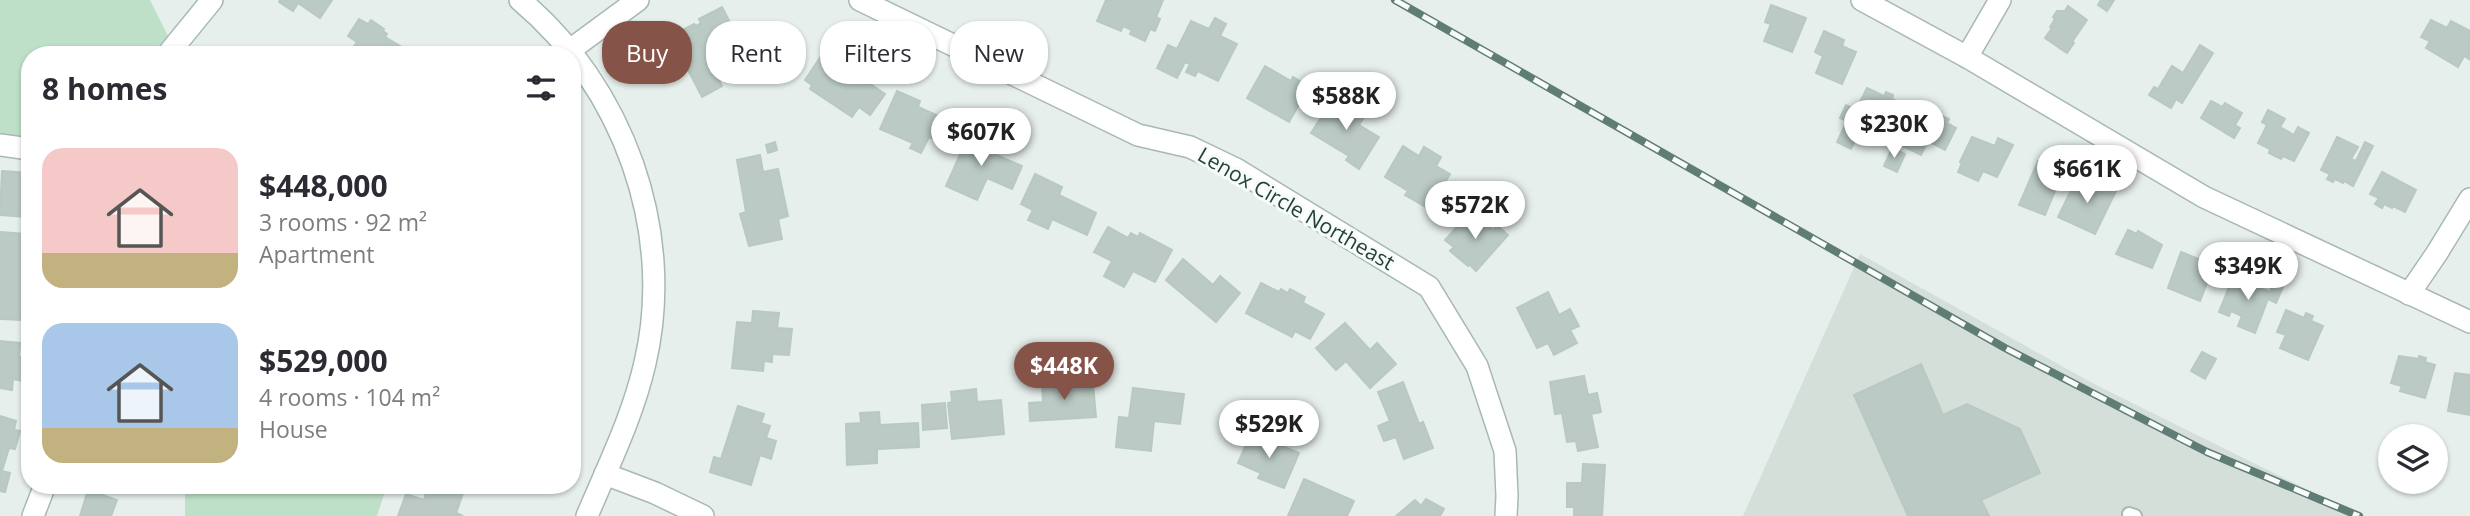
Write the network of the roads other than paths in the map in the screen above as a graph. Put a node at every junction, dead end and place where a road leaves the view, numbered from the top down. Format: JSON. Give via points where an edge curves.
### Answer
{"nodes":[{"id":1,"x":212,"y":0,"type":"edge"},
{"id":2,"x":520,"y":0,"type":"edge"},
{"id":3,"x":638,"y":0,"type":"edge"},
{"id":4,"x":860,"y":0,"type":"edge"},
{"id":5,"x":1862,"y":0,"type":"edge"},
{"id":6,"x":2000,"y":0,"type":"edge"},
{"id":7,"x":175,"y":46,"type":"edge"},
{"id":8,"x":566,"y":46,"type":"edge"},
{"id":9,"x":575,"y":46,"type":"edge"},
{"id":10,"x":1967,"y":57,"type":"junction"},
{"id":11,"x":581,"y":66,"type":"edge"},
{"id":12,"x":0,"y":145,"type":"edge"},
{"id":13,"x":21,"y":148,"type":"edge"},
{"id":14,"x":2470,"y":199,"type":"edge"},
{"id":15,"x":2409,"y":294,"type":"junction"},
{"id":16,"x":2470,"y":322,"type":"edge"},
{"id":17,"x":605,"y":474,"type":"junction"},
{"id":18,"x":42,"y":494,"type":"edge"},
{"id":19,"x":33,"y":516,"type":"edge"},
{"id":20,"x":587,"y":516,"type":"edge"},
{"id":21,"x":703,"y":516,"type":"edge"},
{"id":22,"x":1506,"y":516,"type":"edge"}],
"edges":[{"from":1,"to":7,"type":"street"},
{"from":2,"to":8,"type":"street"},
{"from":3,"to":9,"type":"street"},
{"from":4,"to":22,"type":"street","name":"Lenox Circle Northeast","via":[[1138,135],[1190,147],[1236,169],[1429,286],[1477,366],[1505,451]]},
{"from":5,"to":10,"type":"street"},
{"from":6,"to":10,"type":"street"},
{"from":10,"to":15,"type":"street","via":[[2204,197]]},
{"from":11,"to":17,"type":"street","via":[[627,146],[644,201],[652,252],[653,303],[646,361],[632,410]]},
{"from":12,"to":13,"type":"street"},
{"from":14,"to":15,"type":"street"},
{"from":15,"to":16,"type":"street"},
{"from":17,"to":20,"type":"street"},
{"from":17,"to":21,"type":"street"},
{"from":18,"to":19,"type":"street"}]}
